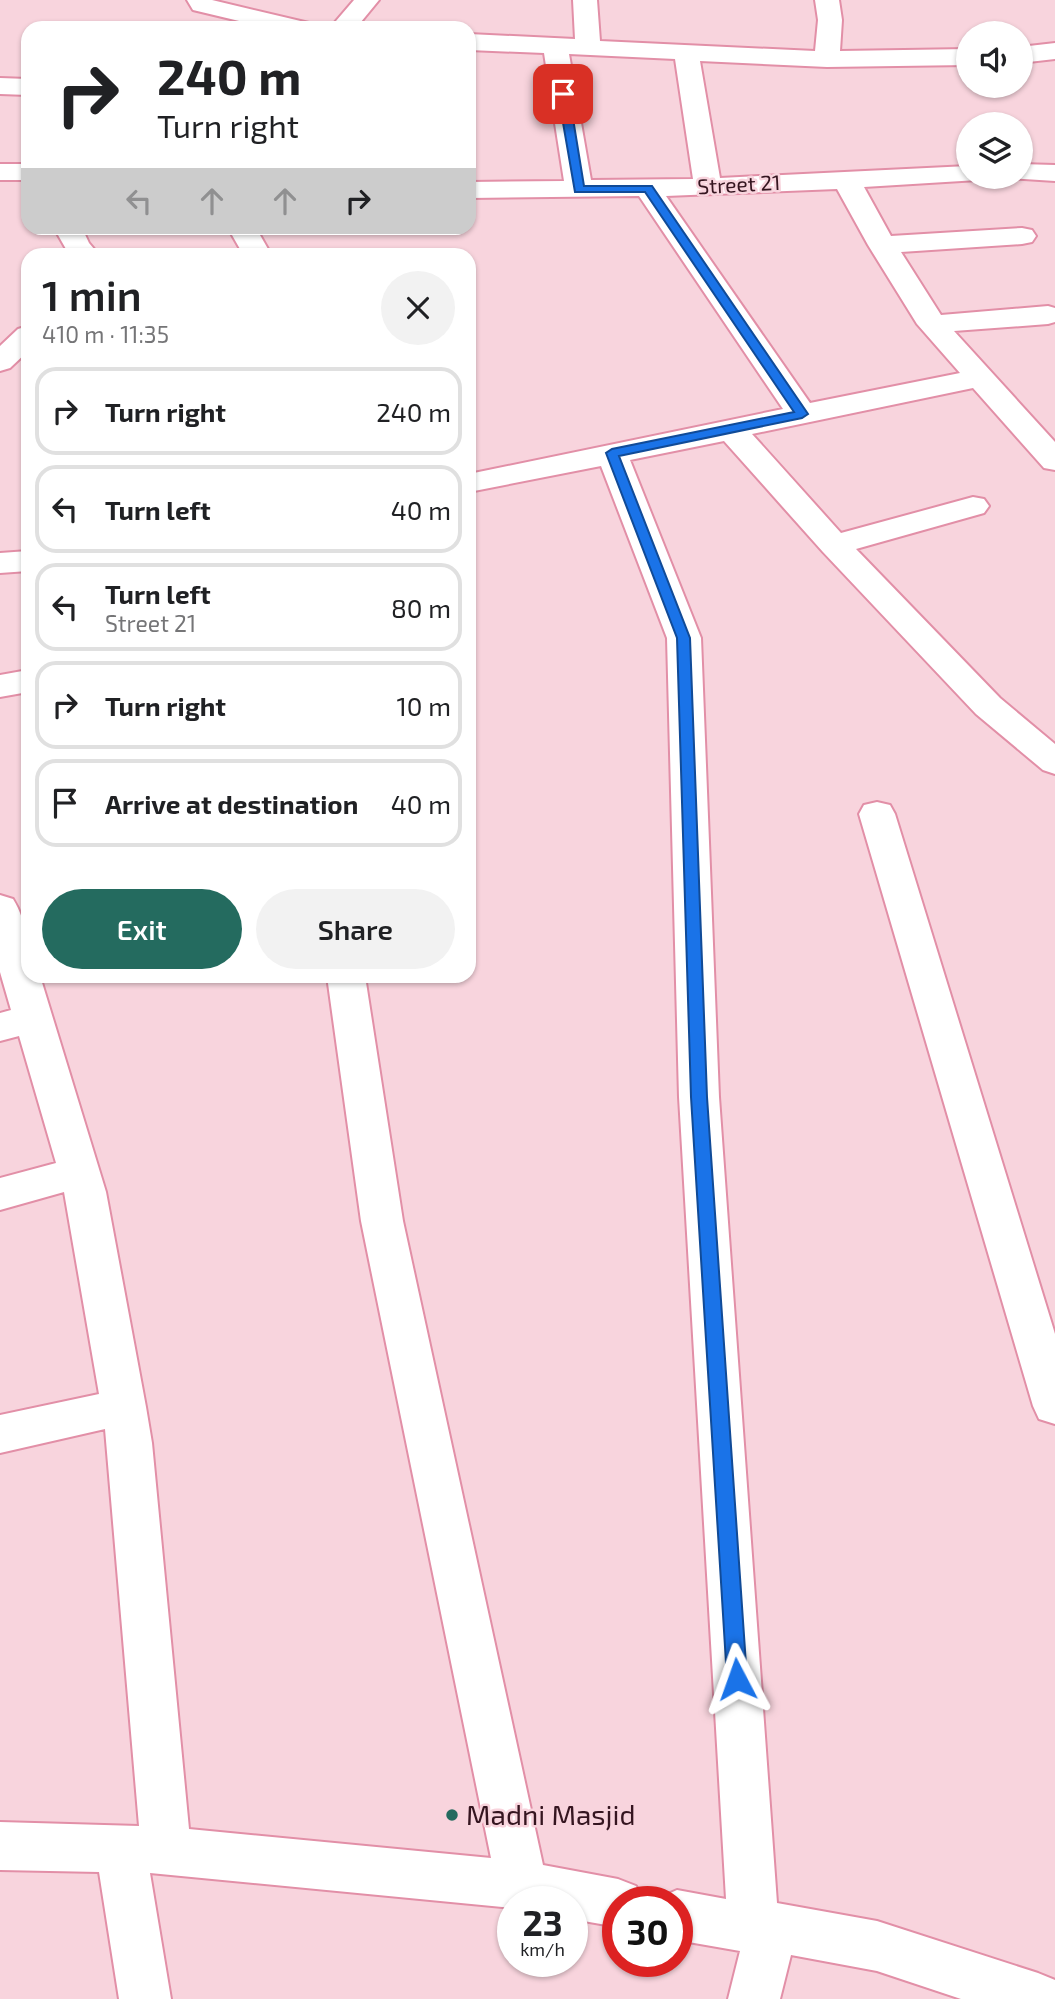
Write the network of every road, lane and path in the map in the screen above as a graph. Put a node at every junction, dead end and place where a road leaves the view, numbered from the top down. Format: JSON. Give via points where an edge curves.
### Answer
{"nodes":[{"id":1,"x":367,"y":0,"type":"edge"},
{"id":2,"x":585,"y":0,"type":"edge"},
{"id":3,"x":827,"y":0,"type":"edge"},
{"id":4,"x":204,"y":12,"type":"edge"},
{"id":5,"x":258,"y":21,"type":"edge"},
{"id":6,"x":348,"y":21,"type":"edge"},
{"id":7,"x":476,"y":42,"type":"edge"},
{"id":8,"x":555,"y":46,"type":"junction"},
{"id":9,"x":588,"y":47,"type":"junction"},
{"id":10,"x":686,"y":51,"type":"junction"},
{"id":11,"x":1055,"y":51,"type":"edge"},
{"id":12,"x":1033,"y":54,"type":"edge"},
{"id":13,"x":956,"y":57,"type":"edge"},
{"id":14,"x":827,"y":58,"type":"junction"},
{"id":15,"x":0,"y":86,"type":"edge"},
{"id":16,"x":21,"y":87,"type":"edge"},
{"id":17,"x":0,"y":172,"type":"edge"},
{"id":18,"x":21,"y":172,"type":"edge"},
{"id":19,"x":1033,"y":172,"type":"edge"},
{"id":20,"x":1055,"y":173,"type":"edge"},
{"id":21,"x":956,"y":175,"type":"edge"},
{"id":22,"x":846,"y":180,"type":"junction"},
{"id":23,"x":708,"y":187,"type":"junction"},
{"id":24,"x":648,"y":189,"type":"junction"},
{"id":25,"x":476,"y":190,"type":"edge"},
{"id":26,"x":579,"y":190,"type":"junction"},
{"id":27,"x":1022,"y":236,"type":"dead end"},
{"id":28,"x":882,"y":245,"type":"junction"},
{"id":29,"x":1048,"y":315,"type":"dead end"},
{"id":30,"x":932,"y":324,"type":"junction"},
{"id":31,"x":21,"y":342,"type":"edge"},
{"id":32,"x":0,"y":364,"type":"edge"},
{"id":33,"x":21,"y":372,"type":"edge"},
{"id":34,"x":979,"y":378,"type":"junction"},
{"id":35,"x":802,"y":414,"type":"junction"},
{"id":36,"x":731,"y":430,"type":"junction"},
{"id":37,"x":612,"y":453,"type":"junction"},
{"id":38,"x":1055,"y":461,"type":"edge"},
{"id":39,"x":476,"y":482,"type":"edge"},
{"id":40,"x":973,"y":506,"type":"dead end"},
{"id":41,"x":834,"y":545,"type":"junction"},
{"id":42,"x":21,"y":562,"type":"edge"},
{"id":43,"x":0,"y":563,"type":"edge"},
{"id":44,"x":21,"y":682,"type":"edge"},
{"id":45,"x":0,"y":686,"type":"edge"},
{"id":46,"x":1055,"y":762,"type":"edge"},
{"id":47,"x":877,"y":814,"type":"dead end"},
{"id":48,"x":0,"y":908,"type":"edge"},
{"id":49,"x":347,"y":983,"type":"edge"},
{"id":50,"x":16,"y":1022,"type":"edge"},
{"id":51,"x":79,"y":1172,"type":"junction"},
{"id":52,"x":0,"y":1194,"type":"edge"},
{"id":53,"x":1055,"y":1406,"type":"edge"},
{"id":54,"x":124,"y":1407,"type":"junction"},
{"id":55,"x":0,"y":1434,"type":"edge"},
{"id":56,"x":0,"y":1846,"type":"edge"},
{"id":57,"x":143,"y":1849,"type":"junction"},
{"id":58,"x":522,"y":1885,"type":"junction"},
{"id":59,"x":602,"y":1900,"type":"edge"},
{"id":60,"x":693,"y":1917,"type":"edge"},
{"id":61,"x":762,"y":1928,"type":"junction"},
{"id":62,"x":145,"y":1999,"type":"edge"},
{"id":63,"x":754,"y":1999,"type":"edge"},
{"id":64,"x":1038,"y":1999,"type":"edge"}],
"edges":[{"from":1,"to":6,"type":"street"},
{"from":2,"to":9,"type":"street"},
{"from":3,"to":14,"type":"street"},
{"from":4,"to":5,"type":"street"},
{"from":7,"to":8,"type":"street"},
{"from":8,"to":9,"type":"street"},
{"from":8,"to":26,"type":"street"},
{"from":9,"to":10,"type":"street"},
{"from":10,"to":14,"type":"street"},
{"from":10,"to":23,"type":"street"},
{"from":11,"to":12,"type":"street"},
{"from":13,"to":14,"type":"street"},
{"from":15,"to":16,"type":"street"},
{"from":17,"to":18,"type":"street"},
{"from":19,"to":20,"type":"street"},
{"from":21,"to":22,"type":"street","name":"Street 21"},
{"from":22,"to":23,"type":"street","name":"Street 21"},
{"from":22,"to":28,"type":"street"},
{"from":23,"to":24,"type":"street","name":"Street 21"},
{"from":24,"to":26,"type":"street","name":"Street 21"},
{"from":24,"to":35,"type":"street"},
{"from":25,"to":26,"type":"street","name":"Street 21"},
{"from":27,"to":28,"type":"street"},
{"from":28,"to":30,"type":"street"},
{"from":29,"to":30,"type":"street"},
{"from":30,"to":34,"type":"street"},
{"from":31,"to":32,"type":"street"},
{"from":32,"to":33,"type":"street"},
{"from":34,"to":35,"type":"street"},
{"from":34,"to":38,"type":"street"},
{"from":35,"to":36,"type":"street"},
{"from":36,"to":37,"type":"street"},
{"from":36,"to":41,"type":"street"},
{"from":37,"to":39,"type":"street"},
{"from":37,"to":61,"type":"street","via":[[684,638],[699,1097]]},
{"from":40,"to":41,"type":"street"},
{"from":41,"to":46,"type":"street","via":[[988,706]]},
{"from":42,"to":43,"type":"street"},
{"from":44,"to":45,"type":"street"},
{"from":47,"to":53,"type":"street"},
{"from":48,"to":50,"type":"street"},
{"from":49,"to":58,"type":"street","via":[[382,1221]]},
{"from":50,"to":51,"type":"street"},
{"from":51,"to":52,"type":"street"},
{"from":51,"to":54,"type":"street"},
{"from":54,"to":55,"type":"street"},
{"from":54,"to":57,"type":"street","via":[[131,1457]]},
{"from":56,"to":57,"type":"street"},
{"from":57,"to":58,"type":"street"},
{"from":57,"to":62,"type":"street"},
{"from":58,"to":59,"type":"street"},
{"from":60,"to":61,"type":"street"},
{"from":61,"to":63,"type":"street"},
{"from":61,"to":64,"type":"street","via":[[877,1946]]}]}
